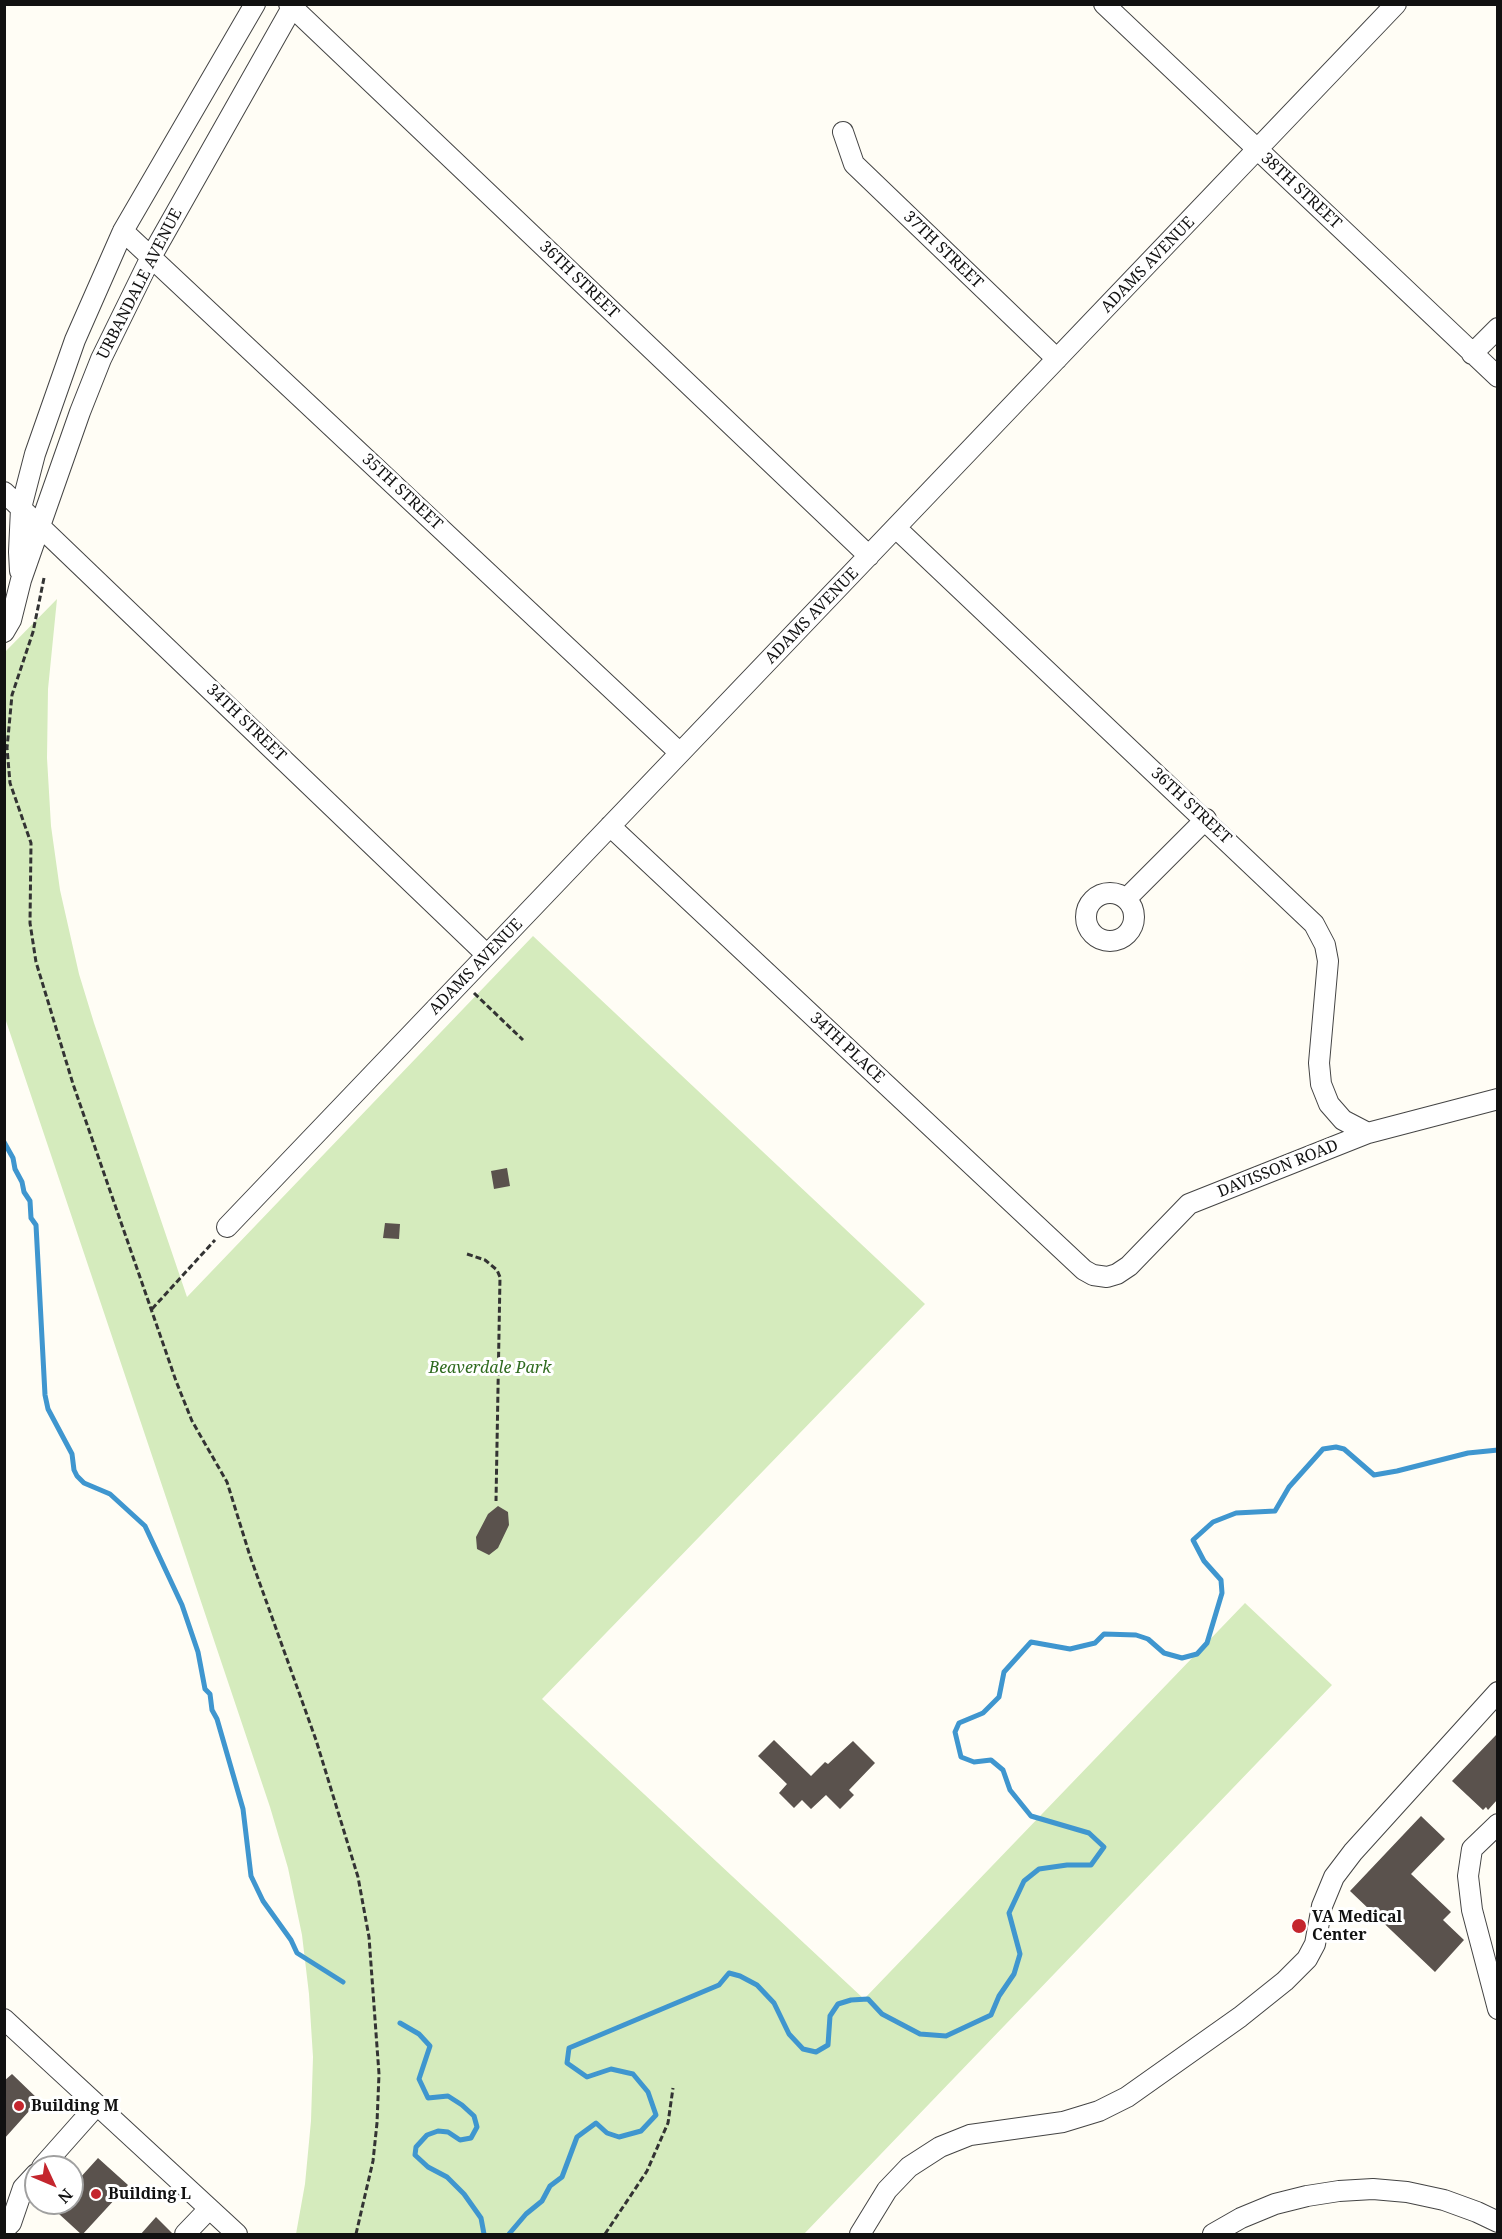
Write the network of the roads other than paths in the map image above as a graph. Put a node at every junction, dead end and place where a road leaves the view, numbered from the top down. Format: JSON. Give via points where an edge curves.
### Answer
{"nodes":[{"id":1,"x":255,"y":4,"type":"edge"},
{"id":2,"x":1104,"y":4,"type":"edge"},
{"id":3,"x":1396,"y":4,"type":"edge"},
{"id":4,"x":292,"y":6,"type":"edge"},
{"id":5,"x":843,"y":132,"type":"dead end"},
{"id":6,"x":1257,"y":150,"type":"junction"},
{"id":7,"x":123,"y":231,"type":"junction"},
{"id":8,"x":151,"y":256,"type":"junction"},
{"id":9,"x":1497,"y":328,"type":"edge"},
{"id":10,"x":1472,"y":354,"type":"junction"},
{"id":11,"x":1057,"y":360,"type":"junction"},
{"id":12,"x":1497,"y":377,"type":"edge"},
{"id":13,"x":4,"y":492,"type":"edge"},
{"id":14,"x":21,"y":508,"type":"junction"},
{"id":15,"x":41,"y":527,"type":"junction"},
{"id":16,"x":896,"y":528,"type":"junction"},
{"id":17,"x":869,"y":556,"type":"junction"},
{"id":18,"x":21,"y":580,"type":"junction"},
{"id":19,"x":4,"y":632,"type":"edge"},
{"id":20,"x":680,"y":753,"type":"junction"},
{"id":21,"x":1206,"y":819,"type":"junction"},
{"id":22,"x":610,"y":826,"type":"junction"},
{"id":23,"x":1127,"y":898,"type":"dead end"},
{"id":24,"x":488,"y":955,"type":"junction"},
{"id":25,"x":1497,"y":1099,"type":"edge"},
{"id":26,"x":1368,"y":1133,"type":"junction"},
{"id":27,"x":227,"y":1227,"type":"road end"},
{"id":28,"x":1084,"y":1270,"type":"joint"},
{"id":29,"x":1497,"y":1692,"type":"edge"},
{"id":30,"x":1497,"y":1824,"type":"edge"},
{"id":31,"x":1497,"y":2009,"type":"edge"},
{"id":32,"x":4,"y":2019,"type":"edge"},
{"id":33,"x":97,"y":2105,"type":"junction"},
{"id":34,"x":53,"y":2155,"type":"edge"},
{"id":35,"x":24,"y":2187,"type":"edge"},
{"id":36,"x":209,"y":2209,"type":"junction"},
{"id":37,"x":1497,"y":2222,"type":"edge"},
{"id":38,"x":12,"y":2229,"type":"edge"},
{"id":39,"x":185,"y":2235,"type":"edge"},
{"id":40,"x":237,"y":2235,"type":"edge"},
{"id":41,"x":860,"y":2235,"type":"edge"},
{"id":42,"x":1213,"y":2235,"type":"edge"}],
"edges":[{"from":1,"to":7,"type":"street","name":"URBANDALE AVENUE"},
{"from":2,"to":6,"type":"street","name":"38TH STREET"},
{"from":3,"to":6,"type":"street","name":"ADAMS AVENUE"},
{"from":4,"to":8,"type":"street","name":"URBANDALE AVENUE"},
{"from":4,"to":17,"type":"street","name":"36TH STREET"},
{"from":5,"to":11,"type":"street","name":"37TH STREET","via":[[854,164]]},
{"from":6,"to":10,"type":"street","name":"38TH STREET"},
{"from":6,"to":11,"type":"street","name":"ADAMS AVENUE"},
{"from":7,"to":8,"type":"street","name":"35TH STREET"},
{"from":7,"to":14,"type":"street","name":"URBANDALE AVENUE","via":[[75,340],[35,454]]},
{"from":8,"to":15,"type":"street","name":"URBANDALE AVENUE","via":[[97,370]]},
{"from":8,"to":20,"type":"street","name":"35TH STREET"},
{"from":9,"to":10,"type":"street"},
{"from":10,"to":12,"type":"street","name":"38TH STREET"},
{"from":11,"to":16,"type":"street","name":"ADAMS AVENUE"},
{"from":13,"to":14,"type":"street","name":"34TH STREET"},
{"from":14,"to":15,"type":"street","name":"34TH STREET"},
{"from":14,"to":18,"type":"street","name":"URBANDALE AVENUE"},
{"from":15,"to":18,"type":"street","name":"URBANDALE AVENUE"},
{"from":15,"to":24,"type":"street","name":"34TH STREET"},
{"from":16,"to":17,"type":"street","name":"ADAMS AVENUE"},
{"from":16,"to":21,"type":"street","name":"36TH STREET"},
{"from":17,"to":20,"type":"street","name":"ADAMS AVENUE"},
{"from":18,"to":19,"type":"street","name":"URBANDALE AVENUE"},
{"from":20,"to":22,"type":"street","name":"ADAMS AVENUE"},
{"from":21,"to":23,"type":"street"},
{"from":21,"to":26,"type":"street","name":"36TH STREET","via":[[1314,924],[1325,945],[1328,961],[1319,1063],[1321,1084],[1329,1104],[1343,1120]]},
{"from":22,"to":24,"type":"street","name":"ADAMS AVENUE"},
{"from":22,"to":28,"type":"street","name":"34TH PLACE"},
{"from":24,"to":27,"type":"street","name":"ADAMS AVENUE"},
{"from":25,"to":26,"type":"street","name":"DAVISSON ROAD"},
{"from":26,"to":28,"type":"street","name":"DAVISSON ROAD","via":[[1189,1204],[1118,1274],[1094,1275]]},
{"from":29,"to":41,"type":"street","via":[[1334,1877],[1322,1906],[1315,1944],[1307,1959],[1285,1982],[1127,2097],[1099,2111],[1063,2122],[970,2135],[940,2147],[909,2167],[887,2190]]},
{"from":30,"to":31,"type":"street","via":[[1472,1850],[1468,1876],[1472,1910]]},
{"from":32,"to":33,"type":"street"},
{"from":33,"to":34,"type":"street"},
{"from":33,"to":36,"type":"street"},
{"from":35,"to":38,"type":"street"},
{"from":36,"to":39,"type":"street"},
{"from":36,"to":40,"type":"street"},
{"from":37,"to":42,"type":"street","via":[[1444,2200],[1407,2192],[1339,2190],[1275,2204]]}]}
